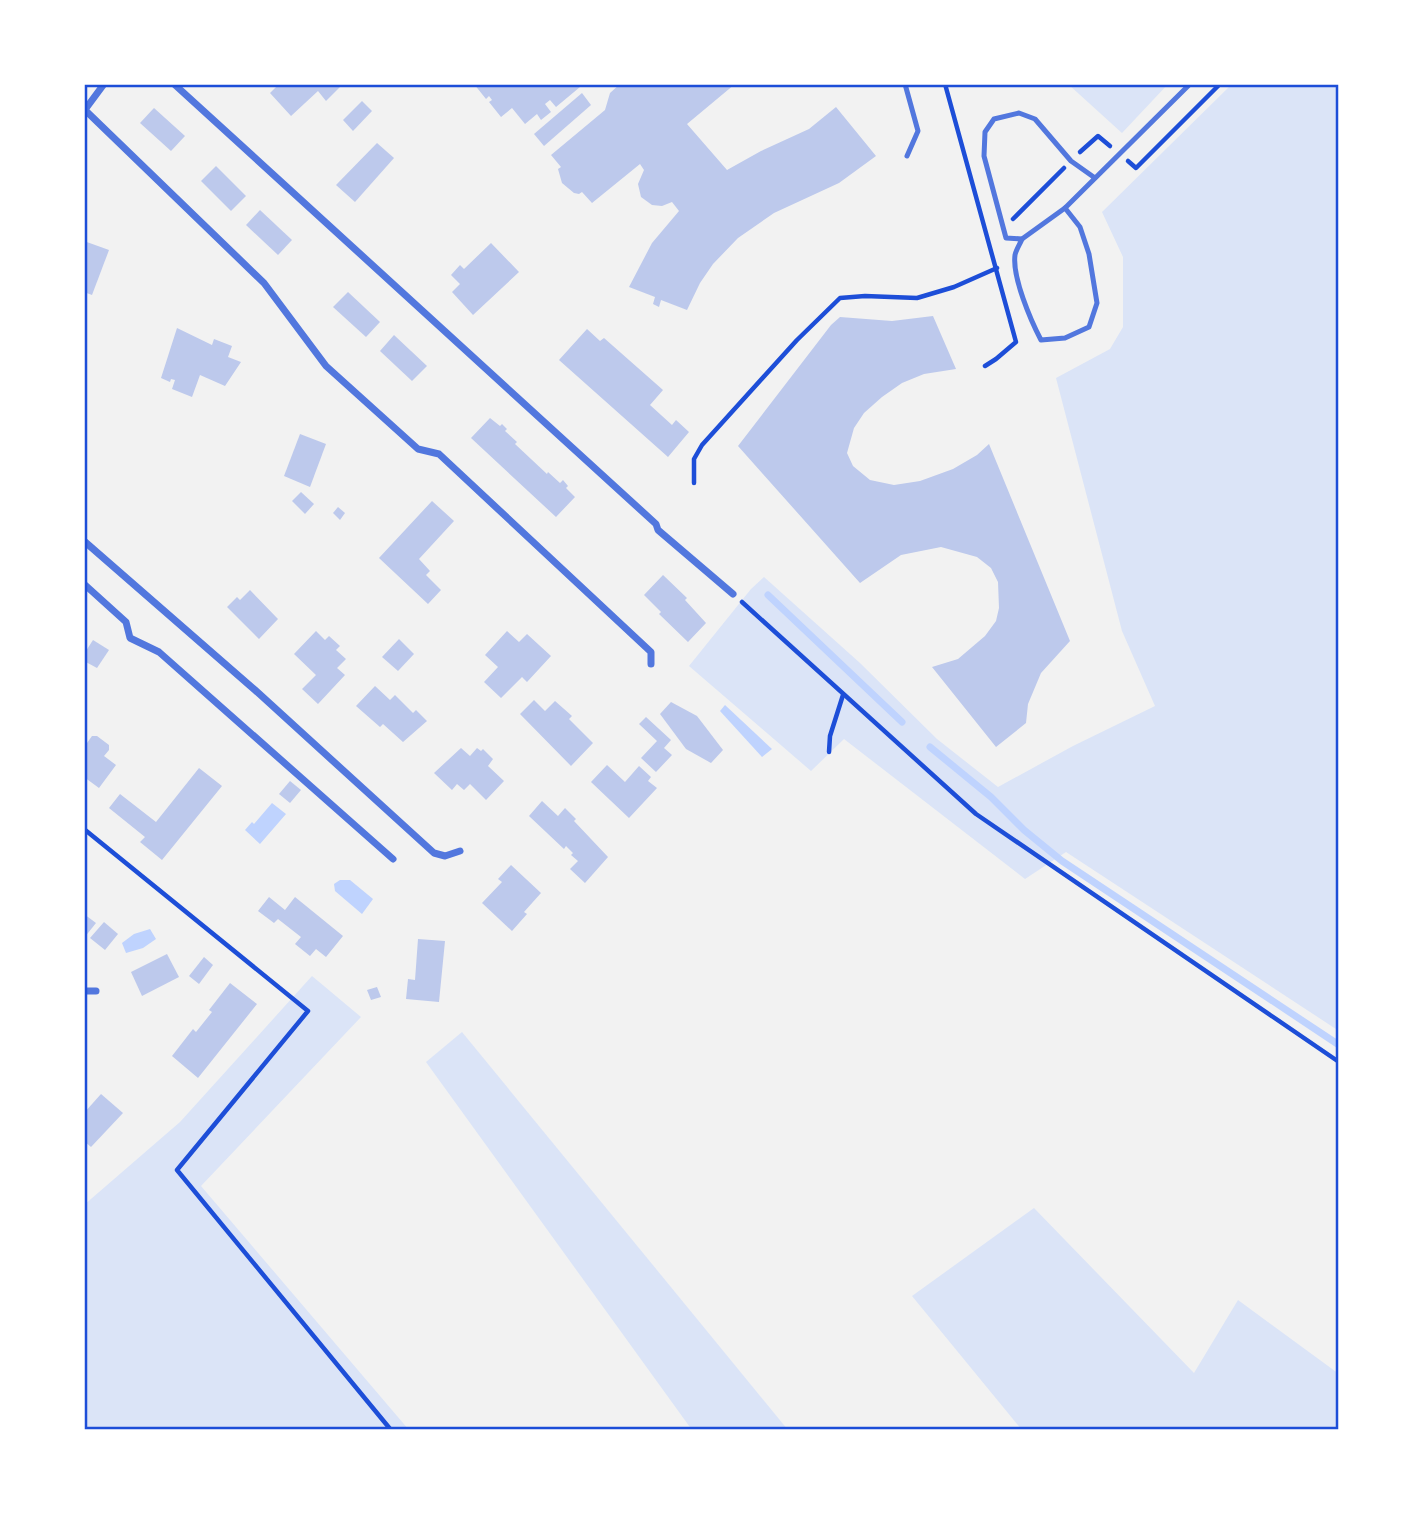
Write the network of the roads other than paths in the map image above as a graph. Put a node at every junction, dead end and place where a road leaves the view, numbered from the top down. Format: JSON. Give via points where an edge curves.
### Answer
{"nodes":[{"id":1,"x":104,"y":84,"type":"edge"},
{"id":2,"x":174,"y":84,"type":"edge"},
{"id":3,"x":905,"y":84,"type":"edge"},
{"id":4,"x":1190,"y":84,"type":"edge"},
{"id":5,"x":84,"y":111,"type":"edge"},
{"id":6,"x":907,"y":156,"type":"dead end"},
{"id":7,"x":1095,"y":178,"type":"junction"},
{"id":8,"x":1065,"y":208,"type":"junction"},
{"id":9,"x":1022,"y":239,"type":"junction"},
{"id":10,"x":84,"y":541,"type":"edge"},
{"id":11,"x":84,"y":584,"type":"edge"},
{"id":12,"x":733,"y":594,"type":"road end"},
{"id":13,"x":652,"y":664,"type":"dead end"},
{"id":14,"x":460,"y":851,"type":"dead end"},
{"id":15,"x":393,"y":859,"type":"dead end"},
{"id":16,"x":84,"y":991,"type":"edge"},
{"id":17,"x":96,"y":991,"type":"dead end"}],
"edges":[{"from":1,"to":5,"type":"street"},
{"from":2,"to":12,"type":"street"},
{"from":3,"to":6,"type":"lane","via":[[918,131]]},
{"from":4,"to":7,"type":"lane"},
{"from":5,"to":13,"type":"street","via":[[264,283],[326,366],[418,449],[439,454],[651,652]]},
{"from":7,"to":8,"type":"lane"},
{"from":7,"to":9,"type":"lane","via":[[1071,161],[1035,120],[1019,113],[994,119],[985,132],[984,156],[1006,238]]},
{"from":8,"to":9,"type":"lane"},
{"from":8,"to":9,"type":"lane","via":[[1080,227],[1089,254],[1097,303],[1089,327],[1065,338],[1041,340],[1028,315],[1017,270],[1015,254]]},
{"from":10,"to":14,"type":"street","via":[[434,853],[445,856]]},
{"from":11,"to":15,"type":"street","via":[[126,622],[130,638],[159,652]]},
{"from":16,"to":17,"type":"street"}]}
